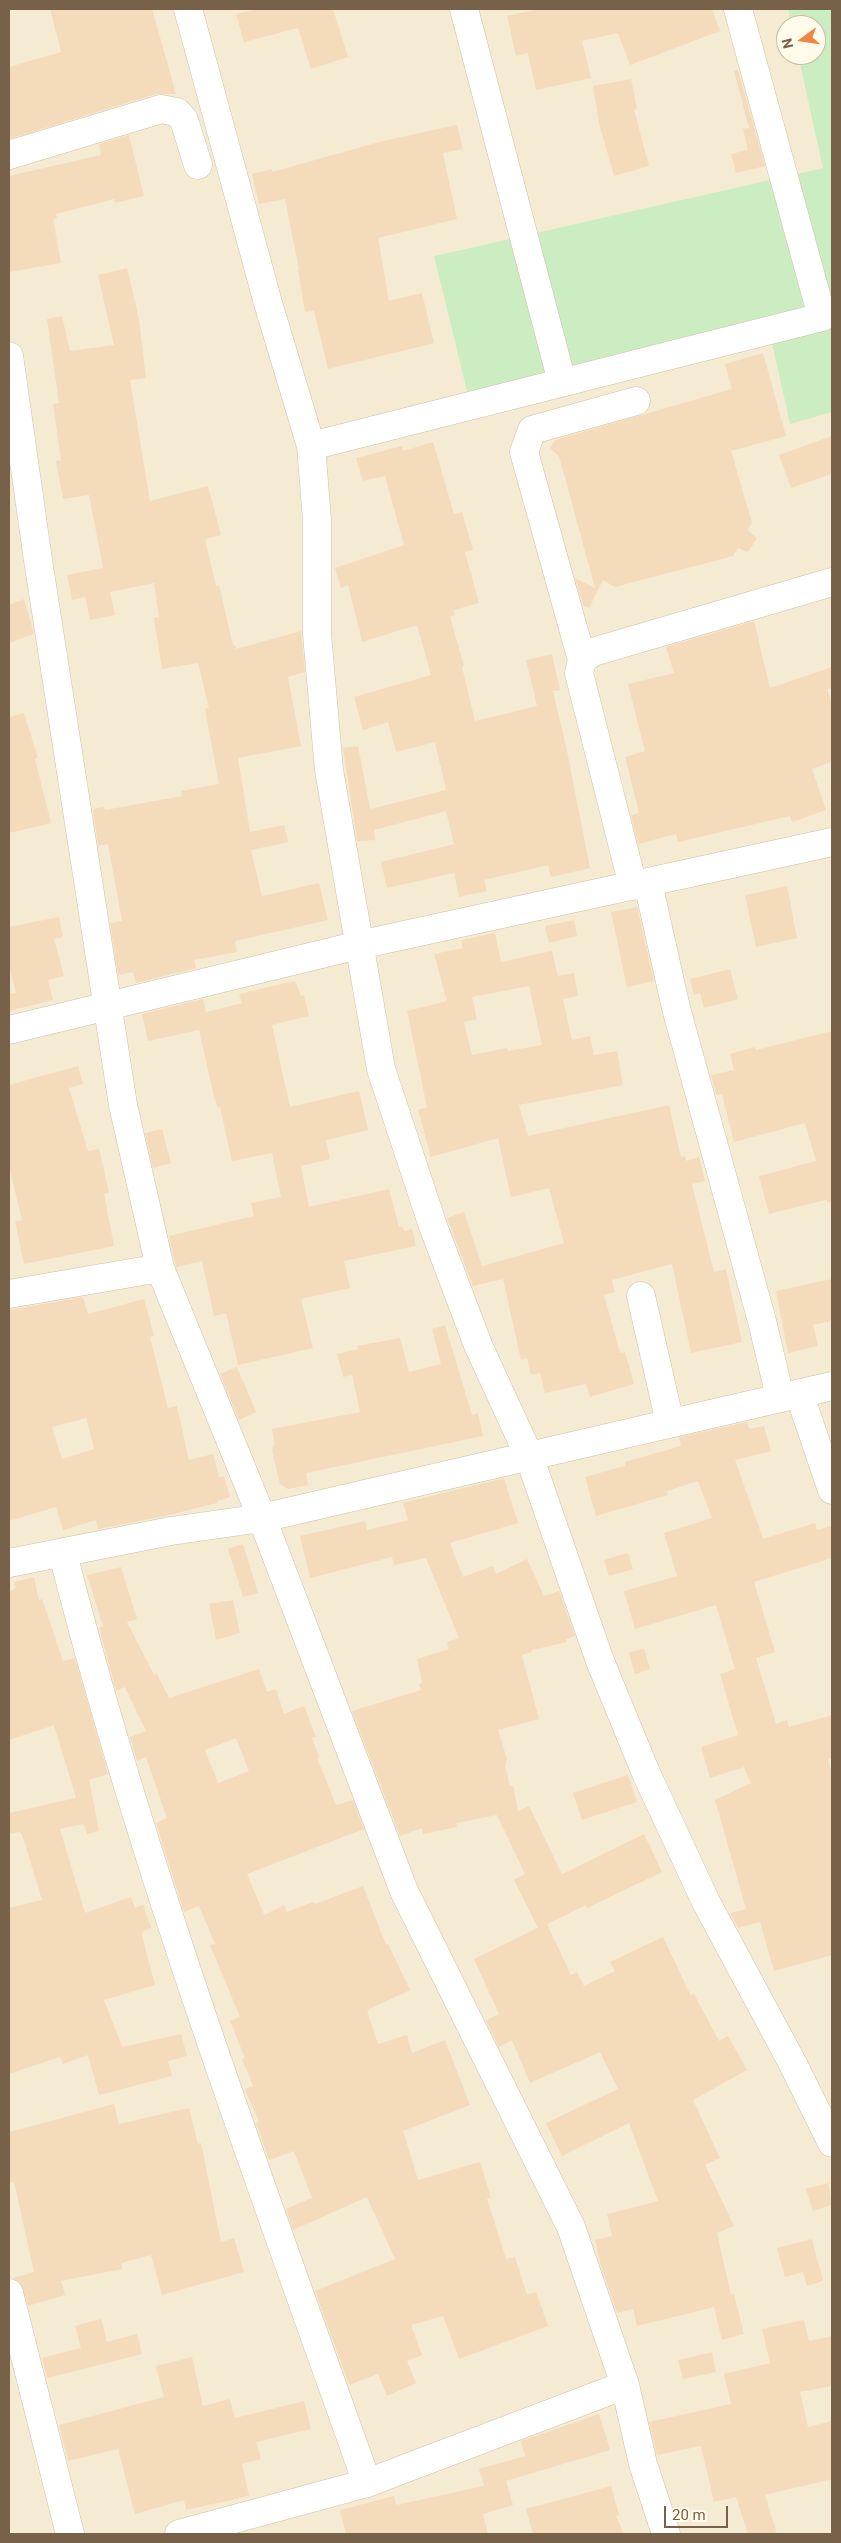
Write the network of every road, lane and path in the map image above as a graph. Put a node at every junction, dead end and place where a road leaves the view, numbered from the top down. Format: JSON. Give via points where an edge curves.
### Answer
{"nodes":[{"id":1,"x":188,"y":9,"type":"edge"},
{"id":2,"x":464,"y":9,"type":"edge"},
{"id":3,"x":738,"y":9,"type":"edge"},
{"id":4,"x":9,"y":155,"type":"edge"},
{"id":5,"x":198,"y":165,"type":"dead end"},
{"id":6,"x":9,"y":356,"type":"edge"},
{"id":7,"x":562,"y":382,"type":"junction"},
{"id":8,"x":636,"y":401,"type":"dead end"},
{"id":9,"x":311,"y":446,"type":"junction"},
{"id":10,"x":832,"y":582,"type":"edge"},
{"id":11,"x":582,"y":660,"type":"junction"},
{"id":12,"x":832,"y":842,"type":"edge"},
{"id":13,"x":640,"y":885,"type":"junction"},
{"id":14,"x":359,"y":945,"type":"junction"},
{"id":15,"x":107,"y":1007,"type":"junction"},
{"id":16,"x":9,"y":1030,"type":"edge"},
{"id":17,"x":160,"y":1268,"type":"junction"},
{"id":18,"x":9,"y":1294,"type":"edge"},
{"id":19,"x":641,"y":1296,"type":"dead end"},
{"id":20,"x":832,"y":1386,"type":"edge"},
{"id":21,"x":790,"y":1395,"type":"junction"},
{"id":22,"x":670,"y":1423,"type":"junction"},
{"id":23,"x":529,"y":1456,"type":"junction"},
{"id":24,"x":832,"y":1490,"type":"edge"},
{"id":25,"x":262,"y":1518,"type":"junction"},
{"id":26,"x":63,"y":1554,"type":"junction"},
{"id":27,"x":9,"y":1564,"type":"edge"},
{"id":28,"x":832,"y":2143,"type":"edge"},
{"id":29,"x":9,"y":2293,"type":"edge"},
{"id":30,"x":625,"y":2385,"type":"junction"},
{"id":31,"x":367,"y":2483,"type":"junction"},
{"id":32,"x":70,"y":2534,"type":"edge"},
{"id":33,"x":179,"y":2534,"type":"edge"},
{"id":34,"x":666,"y":2534,"type":"edge"}],
"edges":[{"from":1,"to":9,"type":"street"},
{"from":2,"to":7,"type":"street"},
{"from":3,"to":7,"type":"street","via":[[822,317]]},
{"from":4,"to":5,"type":"street","via":[[161,109],[177,112],[184,120]]},
{"from":6,"to":15,"type":"street"},
{"from":7,"to":9,"type":"street"},
{"from":8,"to":11,"type":"street","via":[[532,430],[524,452]]},
{"from":9,"to":14,"type":"street","via":[[317,520],[317,634],[329,770]]},
{"from":10,"to":11,"type":"street","via":[[593,652]]},
{"from":11,"to":13,"type":"street","via":[[579,673]]},
{"from":12,"to":13,"type":"street"},
{"from":13,"to":14,"type":"street"},
{"from":13,"to":21,"type":"street","via":[[762,1321]]},
{"from":14,"to":15,"type":"street"},
{"from":14,"to":23,"type":"street","via":[[384,1078],[433,1226],[478,1345]]},
{"from":15,"to":16,"type":"street"},
{"from":15,"to":17,"type":"street","via":[[123,1105]]},
{"from":17,"to":18,"type":"street"},
{"from":17,"to":25,"type":"street"},
{"from":19,"to":22,"type":"street"},
{"from":20,"to":21,"type":"street"},
{"from":21,"to":22,"type":"street"},
{"from":21,"to":24,"type":"street"},
{"from":22,"to":23,"type":"street"},
{"from":23,"to":25,"type":"street"},
{"from":23,"to":28,"type":"street","via":[[600,1661],[646,1773],[706,1902],[794,2064]]},
{"from":25,"to":26,"type":"street","via":[[171,1531]]},
{"from":25,"to":30,"type":"street","via":[[404,1891],[571,2227]]},
{"from":26,"to":27,"type":"street"},
{"from":26,"to":31,"type":"street","via":[[84,1640],[187,1973]]},
{"from":29,"to":32,"type":"street"},
{"from":30,"to":31,"type":"street"},
{"from":30,"to":34,"type":"street","via":[[643,2464]]},
{"from":31,"to":33,"type":"street"}]}
